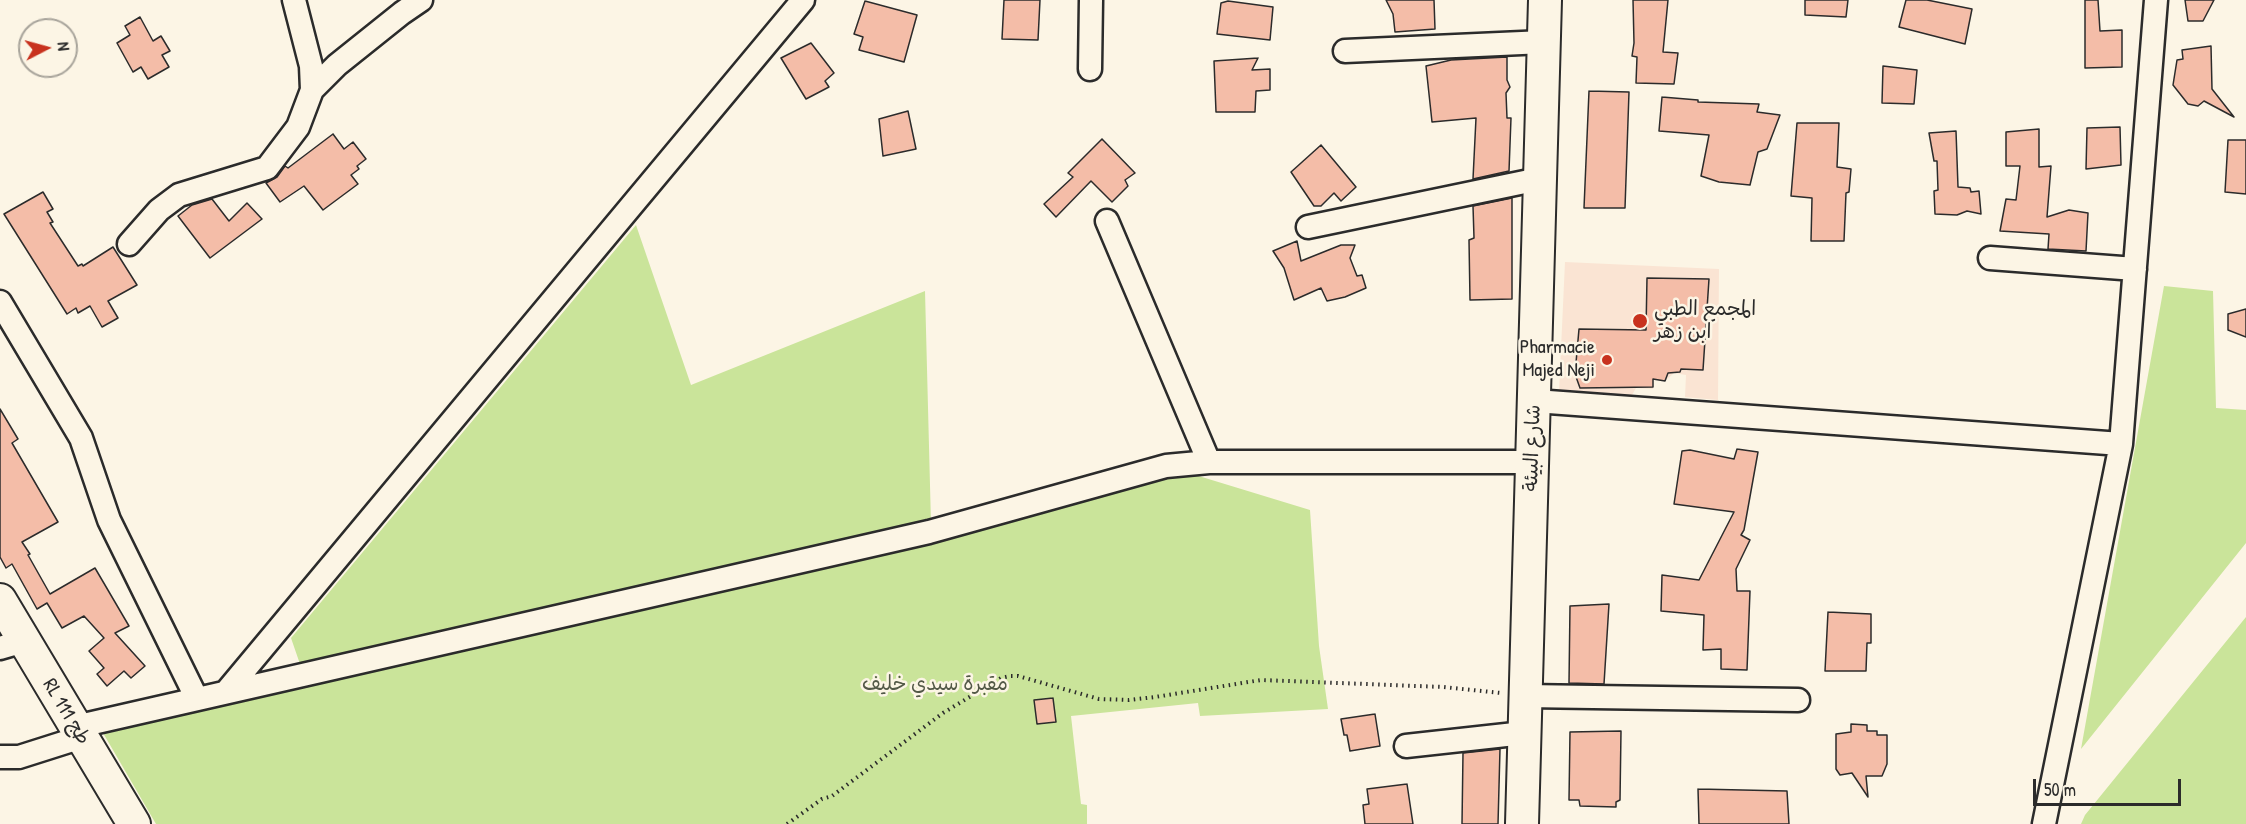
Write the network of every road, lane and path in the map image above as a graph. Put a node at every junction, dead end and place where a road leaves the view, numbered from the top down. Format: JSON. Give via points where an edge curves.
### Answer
{"nodes":[{"id":1,"x":294,"y":0,"type":"edge"},
{"id":2,"x":422,"y":0,"type":"edge"},
{"id":3,"x":802,"y":0,"type":"edge"},
{"id":4,"x":1091,"y":0,"type":"edge"},
{"id":5,"x":1545,"y":0,"type":"edge"},
{"id":6,"x":2156,"y":0,"type":"edge"},
{"id":7,"x":1544,"y":42,"type":"junction"},
{"id":8,"x":1345,"y":51,"type":"dead end"},
{"id":9,"x":1090,"y":69,"type":"dead end"},
{"id":10,"x":312,"y":90,"type":"junction"},
{"id":11,"x":1539,"y":179,"type":"junction"},
{"id":12,"x":1107,"y":221,"type":"dead end"},
{"id":13,"x":1308,"y":227,"type":"dead end"},
{"id":14,"x":129,"y":244,"type":"dead end"},
{"id":15,"x":1990,"y":258,"type":"dead end"},
{"id":16,"x":2135,"y":269,"type":"junction"},
{"id":17,"x":0,"y":302,"type":"edge"},
{"id":18,"x":1534,"y":401,"type":"junction"},
{"id":19,"x":2121,"y":444,"type":"junction"},
{"id":20,"x":1209,"y":462,"type":"junction"},
{"id":21,"x":1533,"y":462,"type":"junction"},
{"id":22,"x":0,"y":600,"type":"edge"},
{"id":23,"x":12,"y":644,"type":"edge"},
{"id":24,"x":226,"y":692,"type":"junction"},
{"id":25,"x":1525,"y":696,"type":"junction"},
{"id":26,"x":196,"y":699,"type":"junction"},
{"id":27,"x":1798,"y":700,"type":"dead end"},
{"id":28,"x":78,"y":732,"type":"junction"},
{"id":29,"x":1524,"y":733,"type":"junction"},
{"id":30,"x":1406,"y":746,"type":"dead end"},
{"id":31,"x":0,"y":757,"type":"edge"},
{"id":32,"x":132,"y":823,"type":"edge"},
{"id":33,"x":786,"y":824,"type":"edge"},
{"id":34,"x":1522,"y":824,"type":"edge"},
{"id":35,"x":2044,"y":824,"type":"edge"}],
"edges":[{"from":1,"to":10,"type":"street","via":[[311,66]]},
{"from":2,"to":10,"type":"street","via":[[337,65]]},
{"from":3,"to":24,"type":"street"},
{"from":4,"to":9,"type":"street"},
{"from":5,"to":7,"type":"street","name":"شارع البيئة"},
{"from":6,"to":16,"type":"street"},
{"from":7,"to":8,"type":"street"},
{"from":7,"to":11,"type":"street","name":"شارع البيئة"},
{"from":10,"to":14,"type":"street","via":[[298,127],[267,168],[179,195],[159,210]]},
{"from":11,"to":13,"type":"street"},
{"from":11,"to":18,"type":"street","name":"شارع البيئة"},
{"from":12,"to":20,"type":"street"},
{"from":15,"to":16,"type":"street"},
{"from":16,"to":19,"type":"street"},
{"from":17,"to":26,"type":"street","via":[[81,438],[109,520]]},
{"from":18,"to":19,"type":"street"},
{"from":18,"to":21,"type":"street","name":"شارع البيئة"},
{"from":19,"to":35,"type":"street"},
{"from":20,"to":21,"type":"street"},
{"from":20,"to":24,"type":"street","via":[[1166,466],[928,532]]},
{"from":21,"to":25,"type":"street","name":"شارع البيئة"},
{"from":22,"to":23,"type":"street","name":"RL طج 111"},
{"from":23,"to":28,"type":"street","name":"RL طج 111"},
{"from":24,"to":26,"type":"street"},
{"from":25,"to":27,"type":"street"},
{"from":25,"to":29,"type":"street","name":"شارع البيئة"},
{"from":25,"to":33,"type":"path","via":[[1443,687],[1261,680],[1146,698],[1099,699],[1010,676],[1000,678],[943,713],[832,796]]},
{"from":26,"to":28,"type":"street"},
{"from":28,"to":31,"type":"street","via":[[19,757]]},
{"from":28,"to":32,"type":"street","name":"RL طج 111"},
{"from":29,"to":30,"type":"street"},
{"from":29,"to":34,"type":"street","name":"شارع البيئة"}]}
